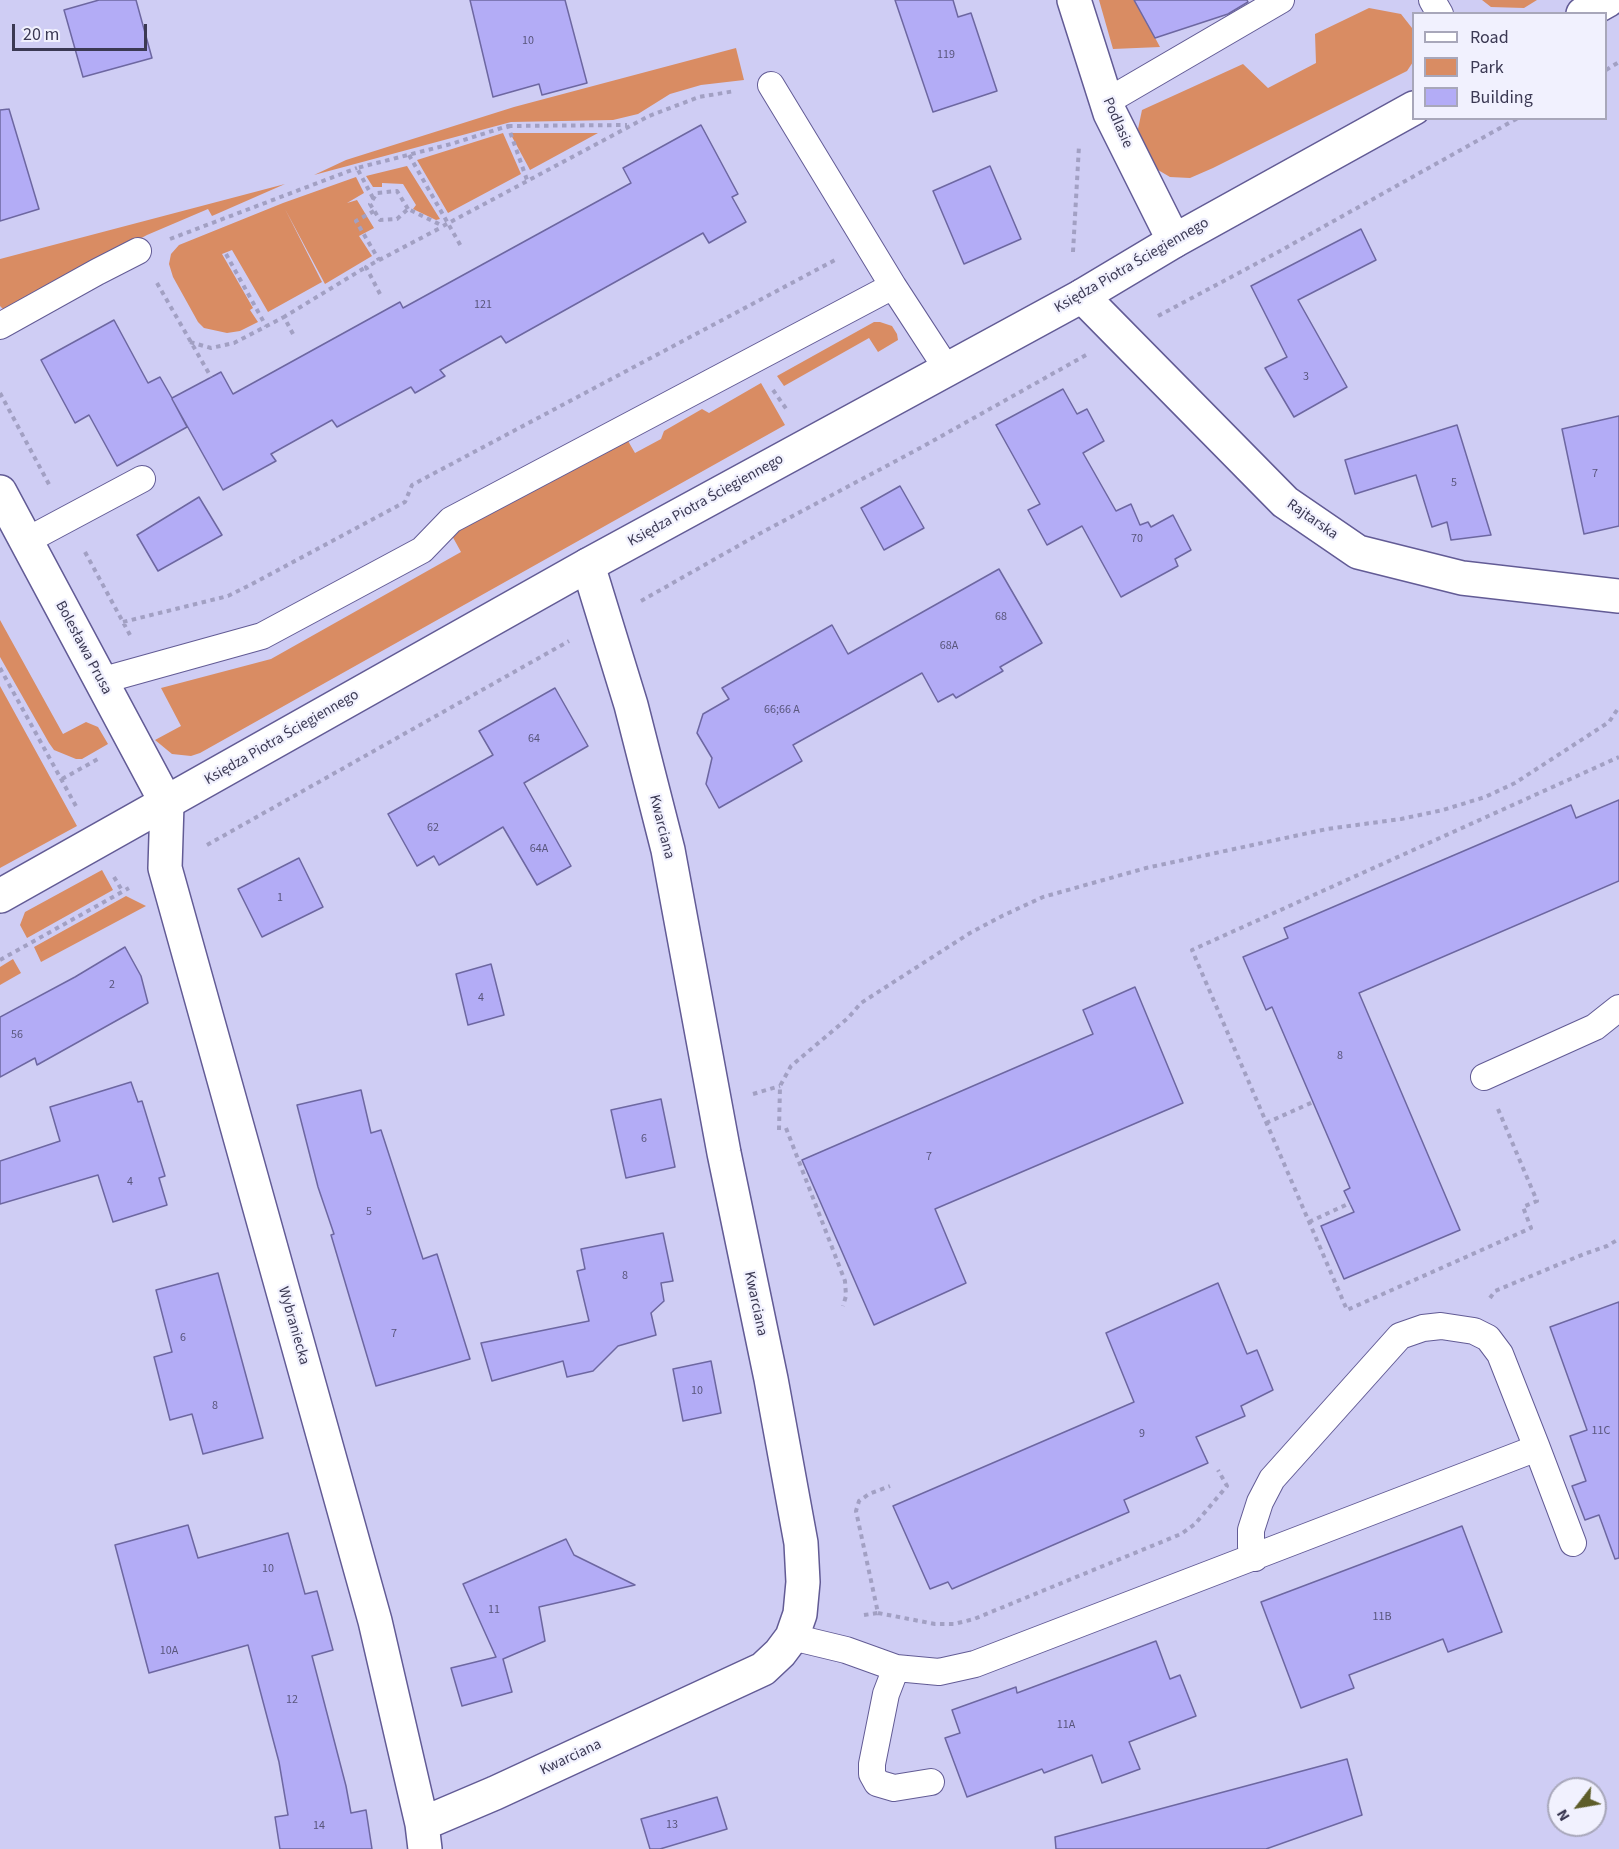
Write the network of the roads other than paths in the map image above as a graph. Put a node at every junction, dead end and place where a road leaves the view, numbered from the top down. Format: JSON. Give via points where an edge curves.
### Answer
{"nodes":[{"id":1,"x":1074,"y":0,"type":"edge"},
{"id":2,"x":1281,"y":0,"type":"edge"},
{"id":3,"x":1608,"y":0,"type":"edge"},
{"id":4,"x":1249,"y":8,"type":"edge"},
{"id":5,"x":1587,"y":12,"type":"edge"},
{"id":6,"x":771,"y":85,"type":"road end"},
{"id":7,"x":1106,"y":102,"type":"junction"},
{"id":8,"x":1412,"y":109,"type":"edge"},
{"id":9,"x":1174,"y":241,"type":"junction"},
{"id":10,"x":138,"y":251,"type":"road end"},
{"id":11,"x":892,"y":286,"type":"junction"},
{"id":12,"x":1082,"y":296,"type":"junction"},
{"id":13,"x":0,"y":326,"type":"edge"},
{"id":14,"x":947,"y":369,"type":"junction"},
{"id":15,"x":142,"y":479,"type":"dead end"},
{"id":16,"x":2,"y":500,"type":"edge"},
{"id":17,"x":26,"y":540,"type":"junction"},
{"id":18,"x":588,"y":565,"type":"junction"},
{"id":19,"x":1619,"y":596,"type":"edge"},
{"id":20,"x":100,"y":681,"type":"junction"},
{"id":21,"x":166,"y":804,"type":"junction"},
{"id":22,"x":0,"y":896,"type":"edge"},
{"id":23,"x":1619,"y":1008,"type":"edge"},
{"id":24,"x":1484,"y":1077,"type":"road end"},
{"id":25,"x":1537,"y":1448,"type":"junction"},
{"id":26,"x":1573,"y":1543,"type":"dead end"},
{"id":27,"x":1255,"y":1558,"type":"junction"},
{"id":28,"x":792,"y":1637,"type":"junction"},
{"id":29,"x":896,"y":1668,"type":"junction"},
{"id":30,"x":931,"y":1782,"type":"dead end"},
{"id":31,"x":424,"y":1837,"type":"edge"}],
"edges":[{"from":1,"to":7,"type":"street","name":"Podlasie"},
{"from":2,"to":4,"type":"lane"},
{"from":3,"to":5,"type":"street"},
{"from":4,"to":7,"type":"lane"},
{"from":6,"to":11,"type":"lane"},
{"from":7,"to":9,"type":"street","name":"Podlasie"},
{"from":8,"to":9,"type":"street","name":"Księdza Piotra Ściegiennego"},
{"from":9,"to":12,"type":"street","name":"Księdza Piotra Ściegiennego"},
{"from":10,"to":13,"type":"lane"},
{"from":11,"to":14,"type":"lane"},
{"from":11,"to":20,"type":"lane","via":[[451,520],[422,550],[262,636]]},
{"from":12,"to":14,"type":"street","name":"Księdza Piotra Ściegiennego"},
{"from":12,"to":19,"type":"street","name":"Rajtarska","via":[[1285,502],[1358,552],[1462,578]]},
{"from":14,"to":18,"type":"street","name":"Księdza Piotra Ściegiennego"},
{"from":15,"to":17,"type":"lane"},
{"from":16,"to":17,"type":"street","name":"Bolesława Prusa"},
{"from":17,"to":20,"type":"street","name":"Bolesława Prusa"},
{"from":18,"to":21,"type":"street","name":"Księdza Piotra Ściegiennego"},
{"from":18,"to":28,"type":"street","name":"Kwarciana","via":[[631,705],[668,850],[724,1153],[771,1378],[801,1543],[800,1614]]},
{"from":20,"to":21,"type":"street","name":"Bolesława Prusa"},
{"from":21,"to":22,"type":"street","name":"Księdza Piotra Ściegiennego"},
{"from":21,"to":31,"type":"street","name":"Wybraniecka","via":[[165,868],[375,1621]]},
{"from":23,"to":24,"type":"lane","via":[[1595,1027]]},
{"from":25,"to":26,"type":"lane"},
{"from":25,"to":27,"type":"lane"},
{"from":25,"to":27,"type":"lane","via":[[1500,1354],[1488,1338],[1469,1330],[1441,1326],[1400,1336],[1272,1479],[1251,1530]]},
{"from":27,"to":29,"type":"lane","via":[[975,1664],[939,1672]]},
{"from":28,"to":29,"type":"lane"},
{"from":28,"to":31,"type":"street","name":"Kwarciana","via":[[763,1669],[495,1793]]},
{"from":29,"to":30,"type":"lane","via":[[886,1694],[872,1774],[877,1783],[894,1788]]}]}
